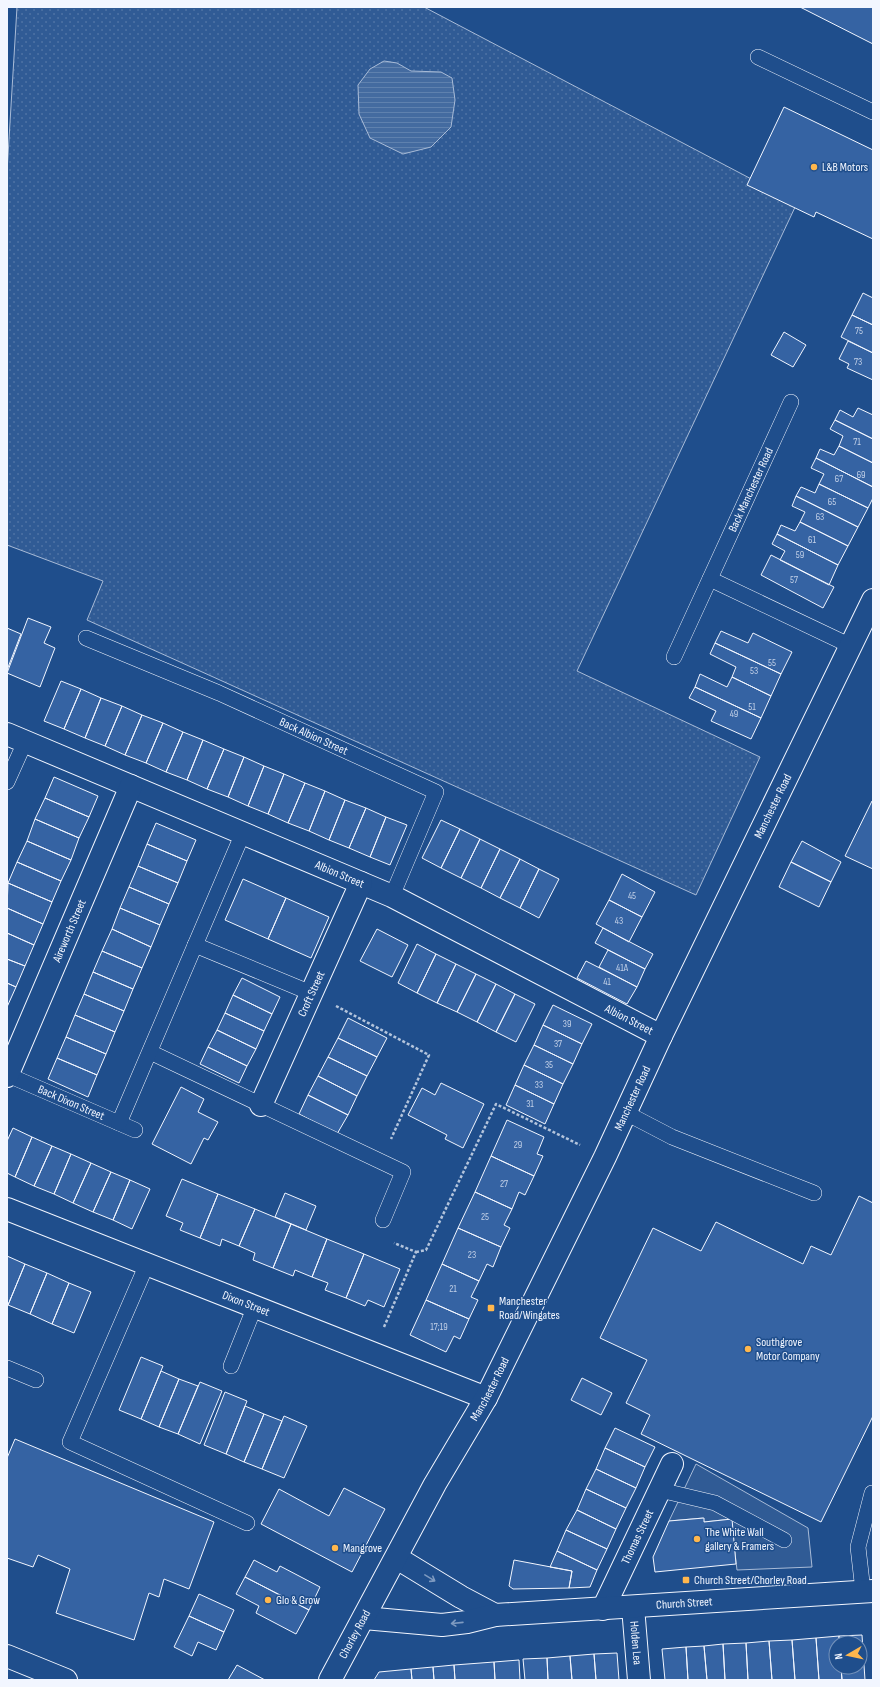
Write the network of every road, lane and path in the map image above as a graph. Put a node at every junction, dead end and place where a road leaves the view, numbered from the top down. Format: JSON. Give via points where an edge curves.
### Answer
{"nodes":[{"id":1,"x":758,"y":57,"type":"dead end"},
{"id":2,"x":873,"y":112,"type":"edge"},
{"id":3,"x":791,"y":402,"type":"dead end"},
{"id":4,"x":710,"y":579,"type":"junction"},
{"id":5,"x":873,"y":600,"type":"edge"},
{"id":6,"x":86,"y":638,"type":"dead end"},
{"id":7,"x":851,"y":646,"type":"junction"},
{"id":8,"x":674,"y":657,"type":"dead end"},
{"id":9,"x":16,"y":738,"type":"edge"},
{"id":10,"x":7,"y":782,"type":"edge"},
{"id":11,"x":131,"y":786,"type":"junction"},
{"id":12,"x":243,"y":834,"type":"junction"},
{"id":13,"x":361,"y":883,"type":"junction"},
{"id":14,"x":392,"y":896,"type":"junction"},
{"id":15,"x":195,"y":945,"type":"junction"},
{"id":16,"x":311,"y":993,"type":"junction"},
{"id":17,"x":661,"y":1036,"type":"junction"},
{"id":18,"x":150,"y":1052,"type":"junction"},
{"id":19,"x":7,"y":1075,"type":"edge"},
{"id":20,"x":261,"y":1105,"type":"junction"},
{"id":21,"x":626,"y":1113,"type":"junction"},
{"id":22,"x":119,"y":1123,"type":"junction"},
{"id":23,"x":135,"y":1130,"type":"dead end"},
{"id":24,"x":606,"y":1157,"type":"junction"},
{"id":25,"x":380,"y":1161,"type":"junction"},
{"id":26,"x":814,"y":1193,"type":"dead end"},
{"id":27,"x":7,"y":1209,"type":"edge"},
{"id":28,"x":383,"y":1220,"type":"joint"},
{"id":29,"x":416,"y":1252,"type":"junction"},
{"id":30,"x":147,"y":1264,"type":"junction"},
{"id":31,"x":255,"y":1306,"type":"junction"},
{"id":32,"x":373,"y":1353,"type":"junction"},
{"id":33,"x":231,"y":1366,"type":"dead end"},
{"id":34,"x":7,"y":1368,"type":"edge"},
{"id":35,"x":36,"y":1380,"type":"dead end"},
{"id":36,"x":486,"y":1398,"type":"junction"},
{"id":37,"x":672,"y":1464,"type":"dead end"},
{"id":38,"x":660,"y":1490,"type":"junction"},
{"id":39,"x":872,"y":1493,"type":"edge"},
{"id":40,"x":247,"y":1523,"type":"dead end"},
{"id":41,"x":784,"y":1540,"type":"dead end"},
{"id":42,"x":397,"y":1558,"type":"junction"},
{"id":43,"x":380,"y":1590,"type":"joint"},
{"id":44,"x":868,"y":1591,"type":"edge"},
{"id":45,"x":633,"y":1607,"type":"junction"},
{"id":46,"x":603,"y":1608,"type":"junction"},
{"id":47,"x":495,"y":1615,"type":"junction"},
{"id":48,"x":364,"y":1618,"type":"junction"},
{"id":49,"x":7,"y":1656,"type":"edge"},
{"id":50,"x":66,"y":1680,"type":"edge"},
{"id":51,"x":330,"y":1680,"type":"edge"},
{"id":52,"x":639,"y":1680,"type":"edge"}],
"edges":[{"from":1,"to":2,"type":"lane"},
{"from":3,"to":4,"type":"lane","name":"Back Manchester Road"},
{"from":4,"to":7,"type":"lane"},
{"from":4,"to":8,"type":"lane","name":"Back Manchester Road"},
{"from":5,"to":7,"type":"street","name":"Manchester Road"},
{"from":6,"to":14,"type":"lane","name":"Back Albion Street","via":[[219,693],[436,792]]},
{"from":7,"to":17,"type":"street","name":"Manchester Road"},
{"from":9,"to":10,"type":"lane"},
{"from":9,"to":11,"type":"street","name":"Albion Street"},
{"from":11,"to":12,"type":"street","name":"Albion Street"},
{"from":11,"to":19,"type":"street","name":"Aireworth Street"},
{"from":12,"to":13,"type":"street","name":"Albion Street"},
{"from":12,"to":15,"type":"lane"},
{"from":13,"to":14,"type":"street","name":"Albion Street"},
{"from":13,"to":16,"type":"street","name":"Croft Street"},
{"from":14,"to":17,"type":"street","name":"Albion Street"},
{"from":15,"to":16,"type":"lane"},
{"from":15,"to":18,"type":"lane"},
{"from":16,"to":20,"type":"street","name":"Croft Street"},
{"from":16,"to":25,"type":"path","via":[[429,1055]]},
{"from":17,"to":21,"type":"street","name":"Manchester Road"},
{"from":18,"to":20,"type":"lane"},
{"from":18,"to":22,"type":"lane"},
{"from":19,"to":22,"type":"lane","name":"Back Dixon Street"},
{"from":20,"to":25,"type":"lane"},
{"from":21,"to":24,"type":"street","name":"Manchester Road"},
{"from":21,"to":26,"type":"lane","via":[[672,1137]]},
{"from":22,"to":23,"type":"lane","name":"Back Dixon Street"},
{"from":24,"to":29,"type":"path","via":[[496,1104],[426,1250]]},
{"from":24,"to":36,"type":"street","name":"Manchester Road"},
{"from":25,"to":28,"type":"lane","via":[[403,1172]]},
{"from":27,"to":30,"type":"street","name":"Dixon Street"},
{"from":28,"to":29,"type":"path","via":[[377,1235]]},
{"from":29,"to":32,"type":"path"},
{"from":30,"to":31,"type":"street","name":"Dixon Street"},
{"from":30,"to":40,"type":"lane","via":[[70,1442]]},
{"from":31,"to":32,"type":"street","name":"Dixon Street"},
{"from":31,"to":33,"type":"lane"},
{"from":32,"to":36,"type":"street","name":"Dixon Street"},
{"from":34,"to":35,"type":"lane"},
{"from":36,"to":42,"type":"street","name":"Manchester Road","via":[[435,1484]]},
{"from":37,"to":38,"type":"street","name":"Thomas Street"},
{"from":38,"to":41,"type":"lane","via":[[715,1503]]},
{"from":38,"to":46,"type":"street","name":"Thomas Street"},
{"from":39,"to":44,"type":"lane","via":[[858,1547]]},
{"from":42,"to":43,"type":"street","name":"Manchester Road"},
{"from":42,"to":47,"type":"street","one_way":true},
{"from":43,"to":48,"type":"street","name":"Chorley Road"},
{"from":44,"to":45,"type":"street","name":"Church Street"},
{"from":45,"to":46,"type":"street","name":"Church Street"},
{"from":45,"to":52,"type":"street","name":"Holden Lea"},
{"from":46,"to":47,"type":"street","name":"Church Street"},
{"from":47,"to":48,"type":"street","name":"Church Street","one_way":true,"via":[[442,1625]]},
{"from":48,"to":51,"type":"street","name":"Chorley Road"},
{"from":49,"to":50,"type":"street"}]}
